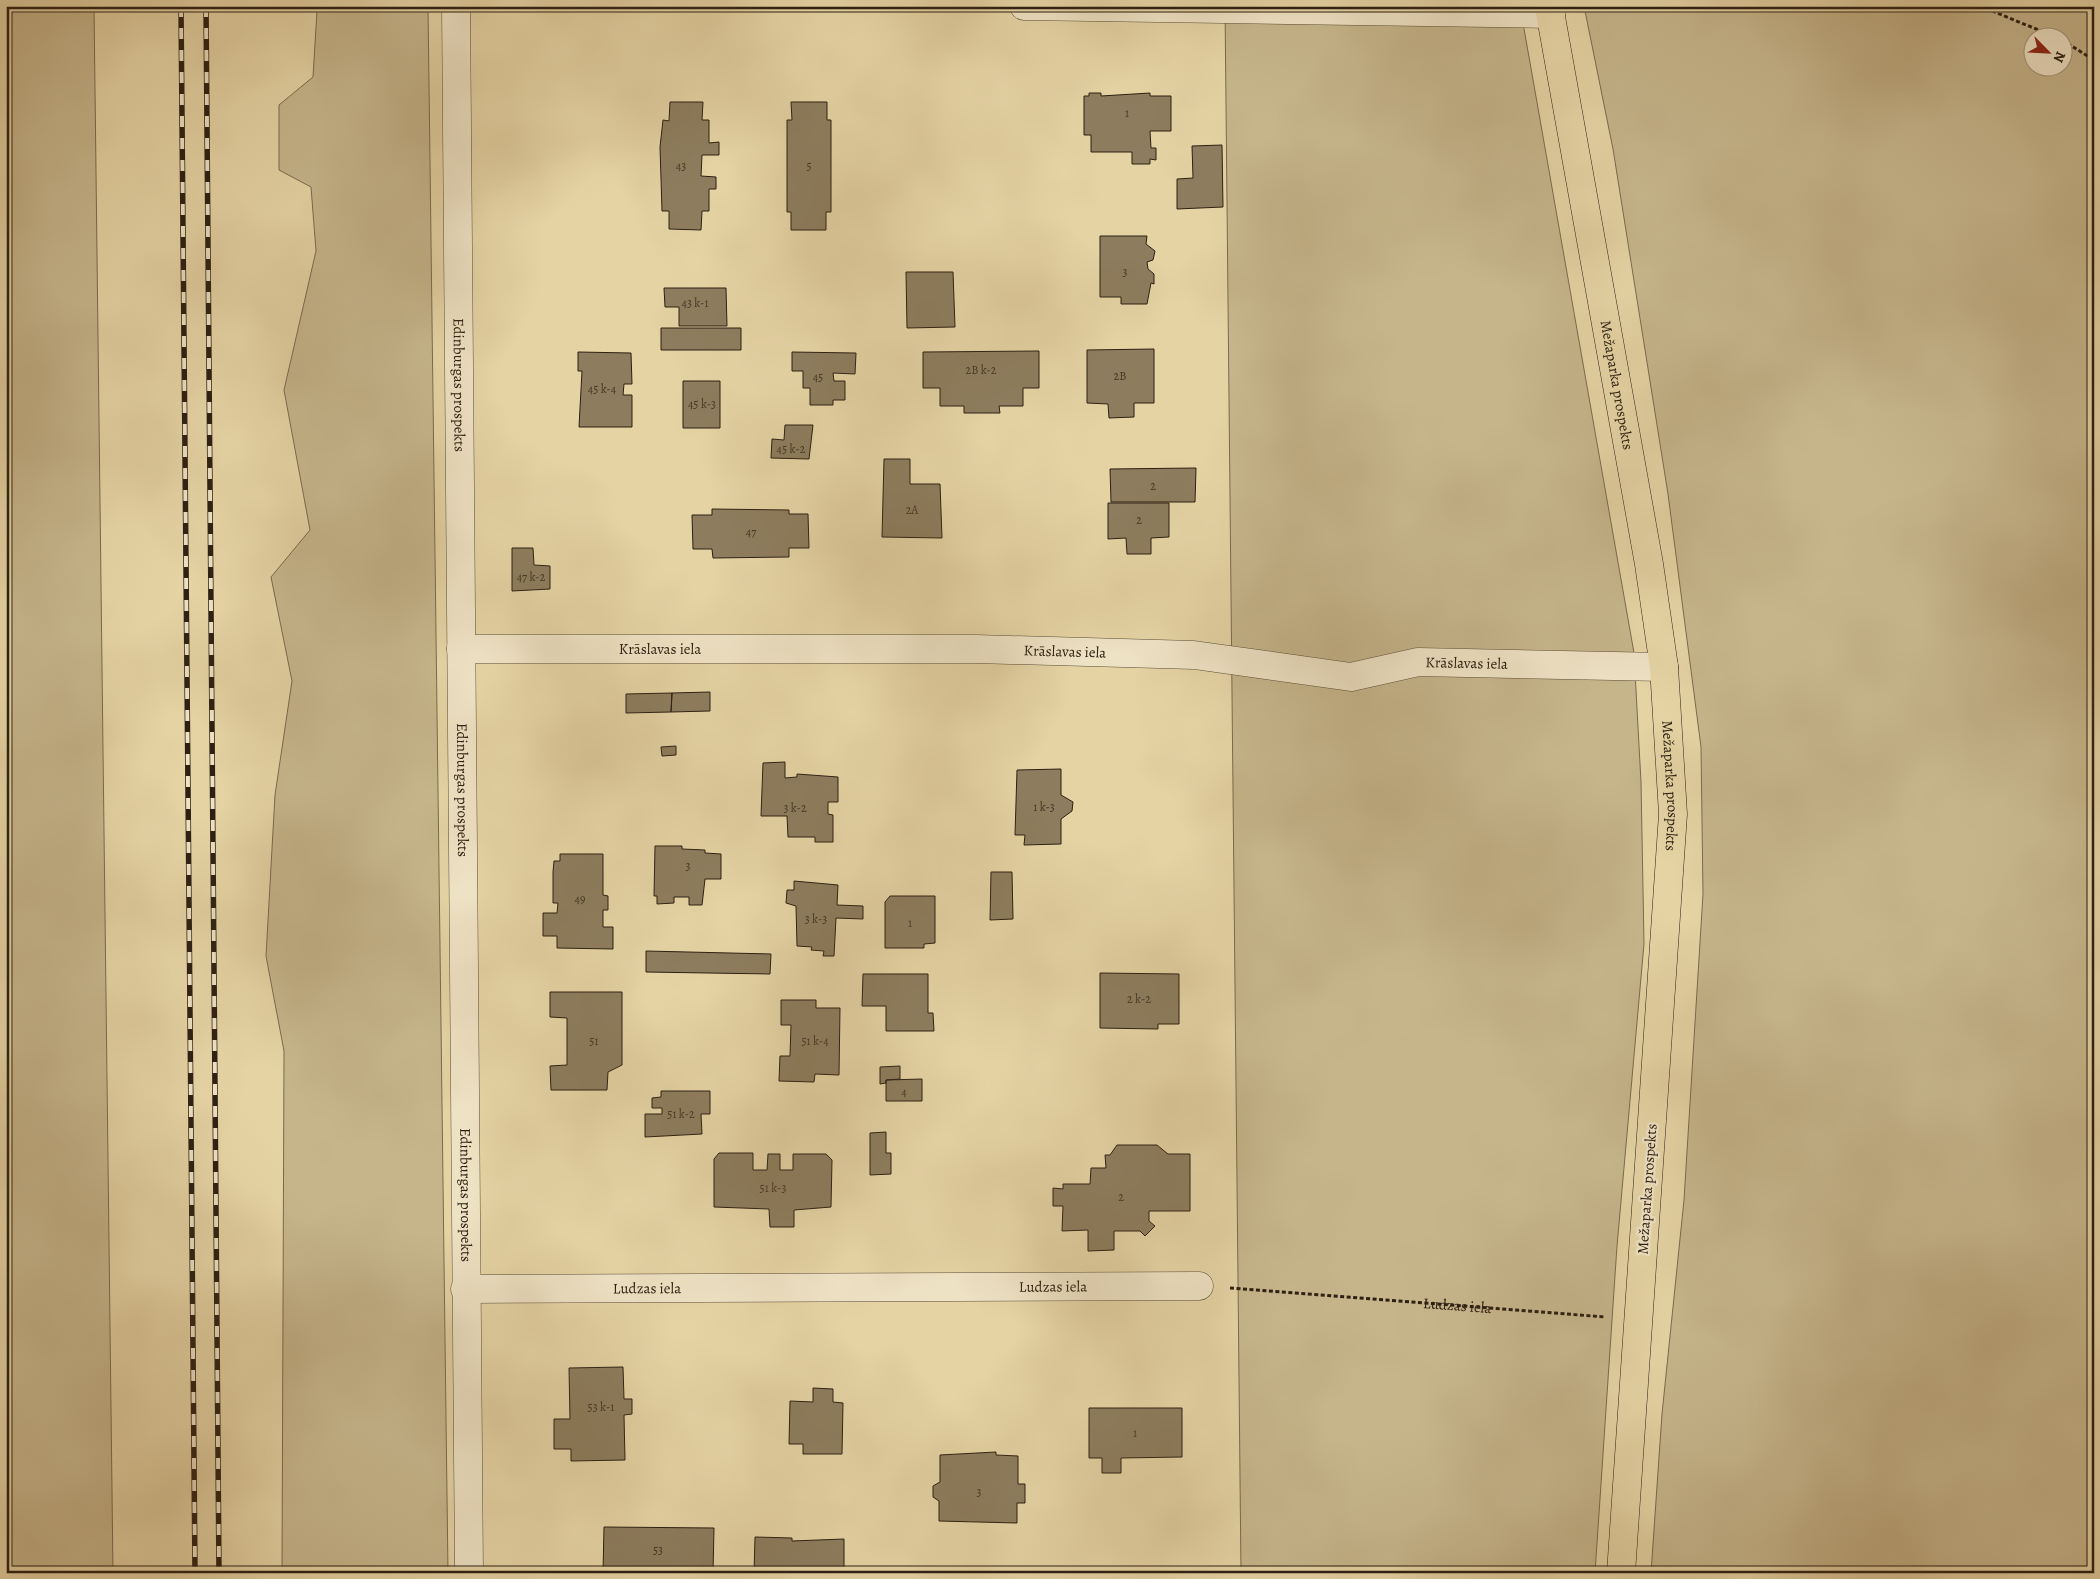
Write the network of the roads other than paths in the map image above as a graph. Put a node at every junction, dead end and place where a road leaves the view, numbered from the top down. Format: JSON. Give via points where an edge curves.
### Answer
{"nodes":[{"id":1,"x":456,"y":6,"type":"edge"},
{"id":2,"x":1024,"y":6,"type":"edge"},
{"id":3,"x":1550,"y":10,"type":"edge"},
{"id":4,"x":461,"y":649,"type":"junction"},
{"id":5,"x":1664,"y":667,"type":"junction"},
{"id":6,"x":1199,"y":1286,"type":"road end"},
{"id":7,"x":465,"y":1289,"type":"junction"},
{"id":8,"x":469,"y":1573,"type":"edge"},
{"id":9,"x":1620,"y":1573,"type":"edge"}],
"edges":[{"from":1,"to":4,"type":"street","name":"Edinburgas prospekts"},
{"from":2,"to":3,"type":"street"},
{"from":3,"to":5,"type":"main road","name":"Mežaparka prospekts","via":[[1649,564]]},
{"from":4,"to":5,"type":"street","name":"Krāslavas iela","via":[[976,649],[1194,655],[1351,677],[1418,662]]},
{"from":4,"to":7,"type":"street","name":"Edinburgas prospekts"},
{"from":5,"to":9,"type":"main road","name":"Mežaparka prospekts","via":[[1673,814]]},
{"from":6,"to":7,"type":"street","name":"Ludzas iela"},
{"from":7,"to":8,"type":"street","name":"Edinburgas prospekts"}]}
